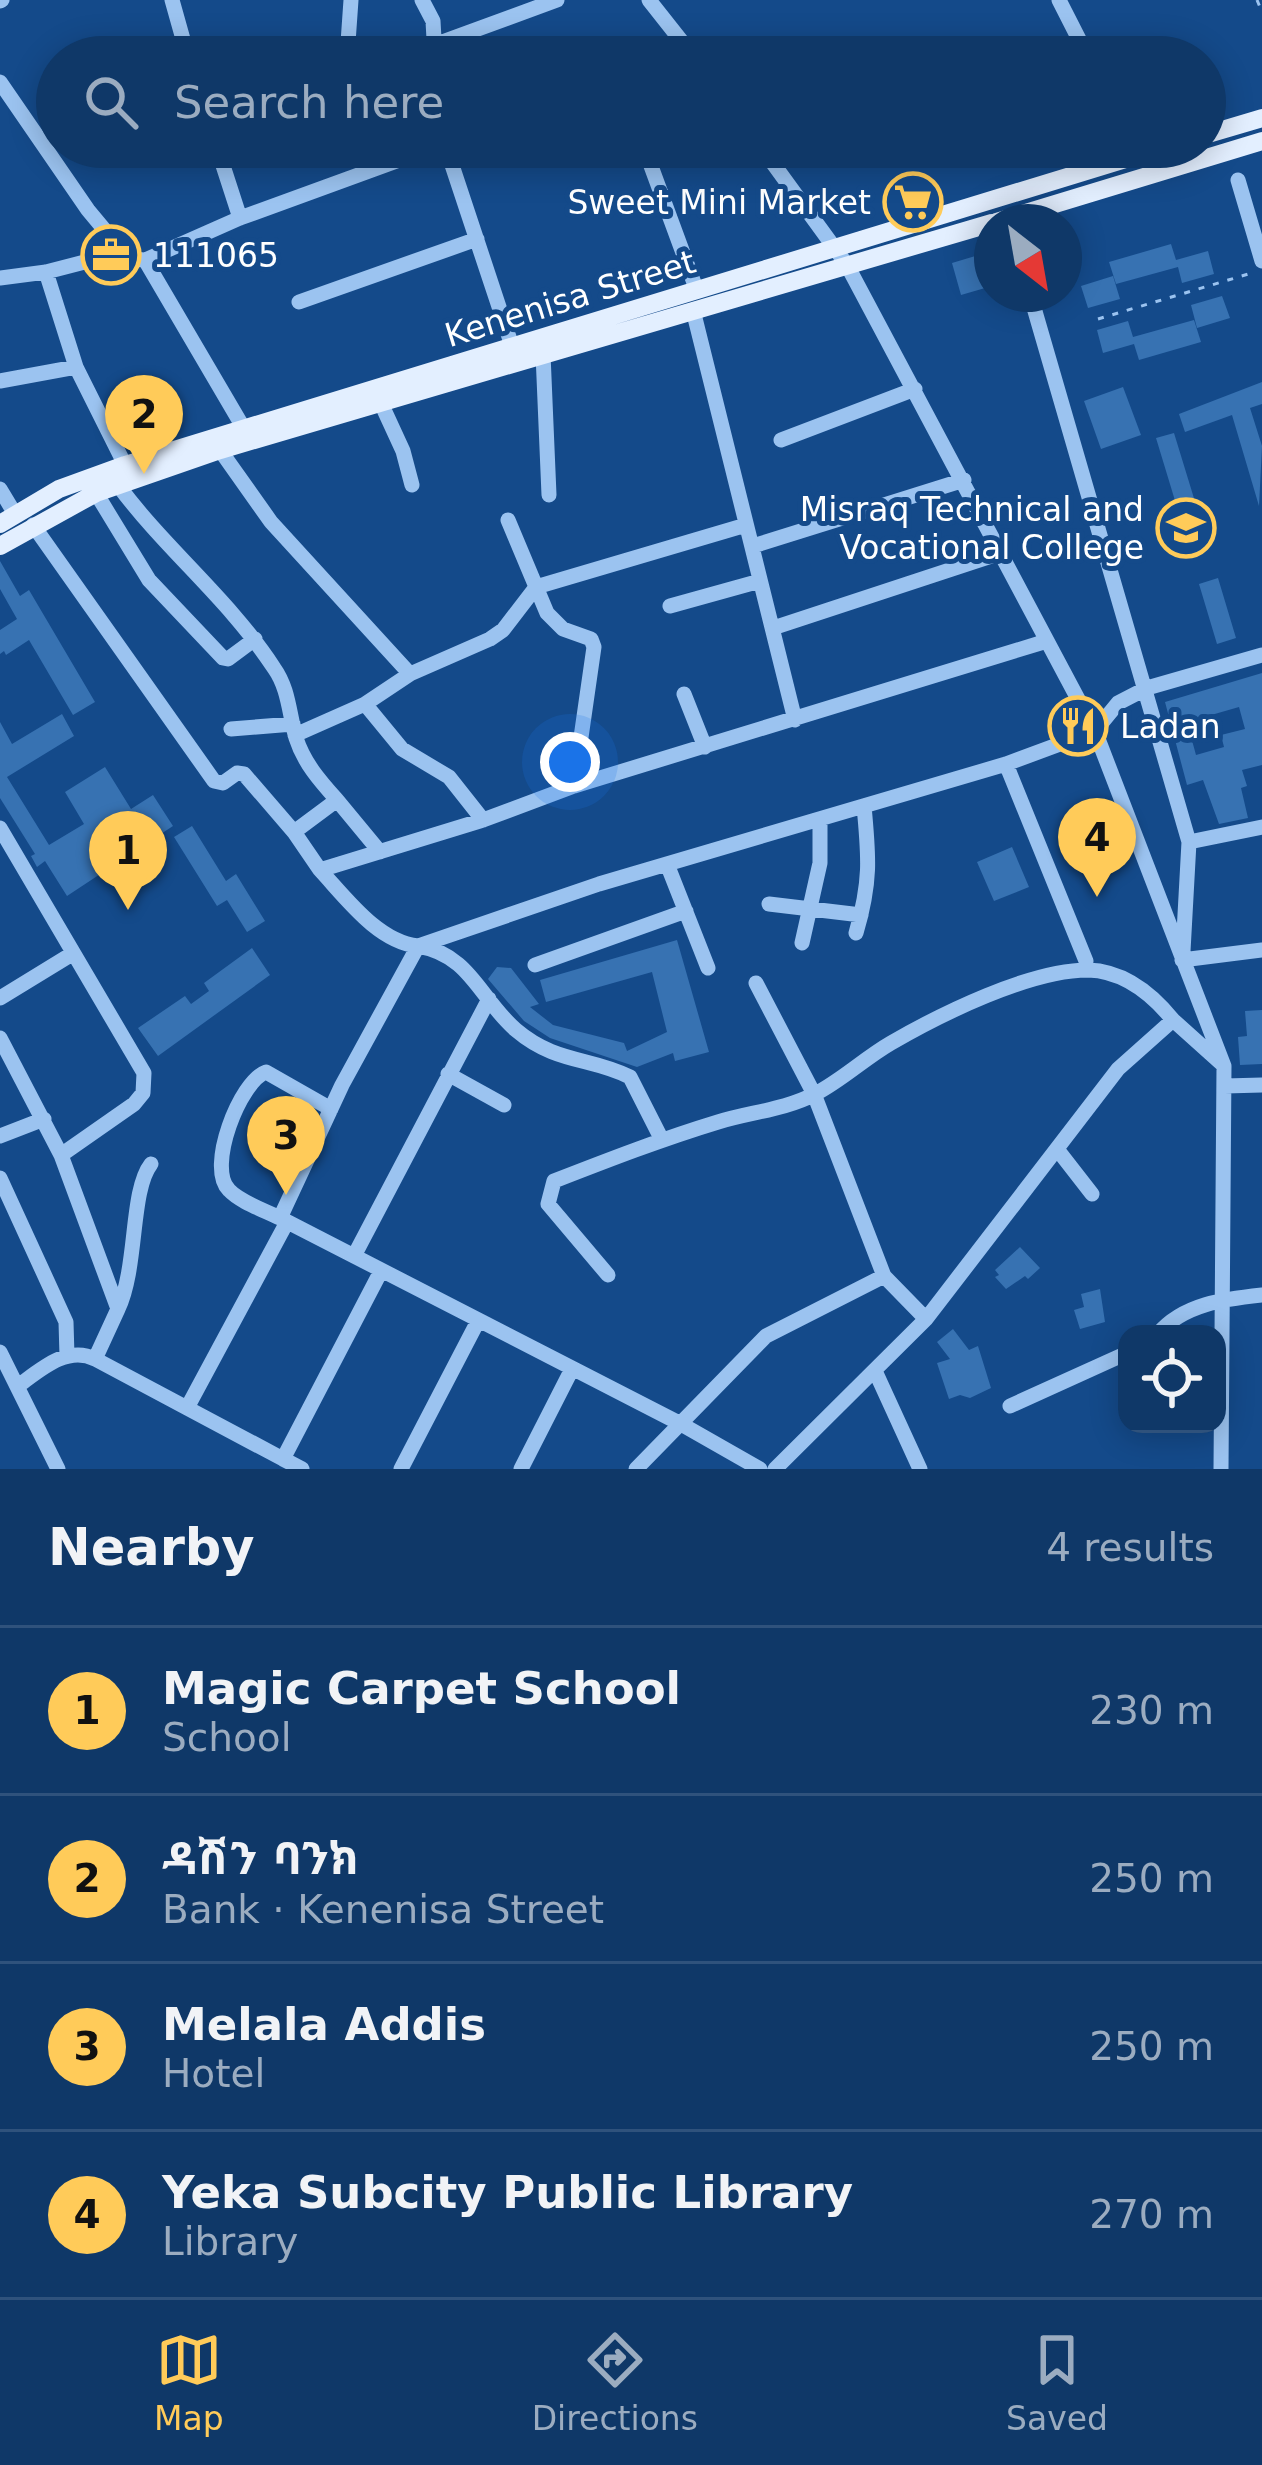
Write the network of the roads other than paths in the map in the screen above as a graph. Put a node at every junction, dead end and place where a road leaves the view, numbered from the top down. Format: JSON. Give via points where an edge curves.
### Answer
{"nodes":[{"id":1,"x":172,"y":0,"type":"edge"},
{"id":2,"x":351,"y":0,"type":"edge"},
{"id":3,"x":422,"y":0,"type":"edge"},
{"id":4,"x":557,"y":0,"type":"edge"},
{"id":5,"x":650,"y":0,"type":"edge"},
{"id":6,"x":1059,"y":0,"type":"edge"},
{"id":7,"x":182,"y":36,"type":"edge"},
{"id":8,"x":348,"y":36,"type":"edge"},
{"id":9,"x":434,"y":36,"type":"edge"},
{"id":10,"x":470,"y":36,"type":"edge"},
{"id":11,"x":675,"y":36,"type":"edge"},
{"id":12,"x":1077,"y":36,"type":"edge"},
{"id":13,"x":0,"y":82,"type":"edge"},
{"id":14,"x":1262,"y":118,"type":"edge"},
{"id":15,"x":1226,"y":129,"type":"edge"},
{"id":16,"x":36,"y":134,"type":"edge"},
{"id":17,"x":1262,"y":141,"type":"edge"},
{"id":18,"x":1226,"y":148,"type":"edge"},
{"id":19,"x":59,"y":168,"type":"edge"},
{"id":20,"x":224,"y":168,"type":"edge"},
{"id":21,"x":363,"y":168,"type":"edge"},
{"id":22,"x":375,"y":168,"type":"edge"},
{"id":23,"x":453,"y":168,"type":"edge"},
{"id":24,"x":651,"y":168,"type":"edge"},
{"id":25,"x":776,"y":168,"type":"edge"},
{"id":26,"x":1084,"y":168,"type":"edge"},
{"id":27,"x":1154,"y":168,"type":"edge"},
{"id":28,"x":364,"y":172,"type":"junction"},
{"id":29,"x":1238,"y":180,"type":"dead end"},
{"id":30,"x":1052,"y":204,"type":"edge"},
{"id":31,"x":240,"y":218,"type":"junction"},
{"id":32,"x":974,"y":228,"type":"edge"},
{"id":33,"x":1258,"y":234,"type":"edge"},
{"id":34,"x":477,"y":239,"type":"junction"},
{"id":35,"x":842,"y":257,"type":"junction"},
{"id":36,"x":137,"y":259,"type":"junction"},
{"id":37,"x":1262,"y":265,"type":"edge"},
{"id":38,"x":46,"y":272,"type":"junction"},
{"id":39,"x":0,"y":278,"type":"edge"},
{"id":40,"x":695,"y":301,"type":"junction"},
{"id":41,"x":299,"y":302,"type":"dead end"},
{"id":42,"x":1035,"y":312,"type":"edge"},
{"id":43,"x":512,"y":346,"type":"junction"},
{"id":44,"x":543,"y":354,"type":"junction"},
{"id":45,"x":76,"y":367,"type":"junction"},
{"id":46,"x":0,"y":381,"type":"edge"},
{"id":47,"x":915,"y":388,"type":"junction"},
{"id":48,"x":380,"y":401,"type":"junction"},
{"id":49,"x":243,"y":427,"type":"junction"},
{"id":50,"x":781,"y":440,"type":"dead end"},
{"id":51,"x":220,"y":450,"type":"junction"},
{"id":52,"x":124,"y":465,"type":"junction"},
{"id":53,"x":964,"y":480,"type":"junction"},
{"id":54,"x":118,"y":485,"type":"junction"},
{"id":55,"x":412,"y":485,"type":"dead end"},
{"id":56,"x":0,"y":489,"type":"edge"},
{"id":57,"x":95,"y":493,"type":"junction"},
{"id":58,"x":549,"y":495,"type":"dead end"},
{"id":59,"x":8,"y":519,"type":"edge"},
{"id":60,"x":508,"y":520,"type":"dead end"},
{"id":61,"x":33,"y":525,"type":"junction"},
{"id":62,"x":746,"y":525,"type":"junction"},
{"id":63,"x":0,"y":546,"type":"edge"},
{"id":64,"x":753,"y":546,"type":"junction"},
{"id":65,"x":1001,"y":553,"type":"junction"},
{"id":66,"x":760,"y":581,"type":"junction"},
{"id":67,"x":536,"y":587,"type":"junction"},
{"id":68,"x":670,"y":606,"type":"dead end"},
{"id":69,"x":773,"y":628,"type":"junction"},
{"id":70,"x":255,"y":639,"type":"junction"},
{"id":71,"x":1047,"y":641,"type":"junction"},
{"id":72,"x":1262,"y":655,"type":"edge"},
{"id":73,"x":410,"y":674,"type":"junction"},
{"id":74,"x":1147,"y":688,"type":"junction"},
{"id":75,"x":684,"y":694,"type":"dead end"},
{"id":76,"x":365,"y":704,"type":"junction"},
{"id":77,"x":795,"y":720,"type":"junction"},
{"id":78,"x":231,"y":729,"type":"dead end"},
{"id":79,"x":294,"y":730,"type":"junction"},
{"id":80,"x":1095,"y":731,"type":"junction"},
{"id":81,"x":705,"y":747,"type":"junction"},
{"id":82,"x":1006,"y":764,"type":"junction"},
{"id":83,"x":574,"y":786,"type":"junction"},
{"id":84,"x":337,"y":800,"type":"junction"},
{"id":85,"x":864,"y":806,"type":"junction"},
{"id":86,"x":820,"y":818,"type":"junction"},
{"id":87,"x":483,"y":820,"type":"junction"},
{"id":88,"x":1262,"y":827,"type":"edge"},
{"id":89,"x":0,"y":828,"type":"edge"},
{"id":90,"x":294,"y":832,"type":"junction"},
{"id":91,"x":1189,"y":842,"type":"junction"},
{"id":92,"x":380,"y":852,"type":"junction"},
{"id":93,"x":667,"y":864,"type":"junction"},
{"id":94,"x":320,"y":870,"type":"junction"},
{"id":95,"x":769,"y":904,"type":"dead end"},
{"id":96,"x":812,"y":910,"type":"junction"},
{"id":97,"x":686,"y":911,"type":"junction"},
{"id":98,"x":862,"y":915,"type":"junction"},
{"id":99,"x":856,"y":933,"type":"dead end"},
{"id":100,"x":802,"y":943,"type":"dead end"},
{"id":101,"x":418,"y":946,"type":"junction"},
{"id":102,"x":1262,"y":950,"type":"edge"},
{"id":103,"x":72,"y":954,"type":"junction"},
{"id":104,"x":1182,"y":960,"type":"junction"},
{"id":105,"x":1086,"y":962,"type":"dead end"},
{"id":106,"x":535,"y":965,"type":"dead end"},
{"id":107,"x":708,"y":968,"type":"dead end"},
{"id":108,"x":756,"y":983,"type":"dead end"},
{"id":109,"x":0,"y":998,"type":"edge"},
{"id":110,"x":488,"y":999,"type":"junction"},
{"id":111,"x":1173,"y":1020,"type":"junction"},
{"id":112,"x":0,"y":1038,"type":"edge"},
{"id":113,"x":1224,"y":1066,"type":"junction"},
{"id":114,"x":448,"y":1074,"type":"junction"},
{"id":115,"x":1262,"y":1085,"type":"edge"},
{"id":116,"x":1225,"y":1086,"type":"junction"},
{"id":117,"x":814,"y":1094,"type":"junction"},
{"id":118,"x":504,"y":1105,"type":"dead end"},
{"id":119,"x":331,"y":1109,"type":"junction"},
{"id":120,"x":44,"y":1119,"type":"junction"},
{"id":121,"x":0,"y":1136,"type":"edge"},
{"id":122,"x":662,"y":1140,"type":"junction"},
{"id":123,"x":1057,"y":1149,"type":"junction"},
{"id":124,"x":61,"y":1155,"type":"junction"},
{"id":125,"x":152,"y":1164,"type":"dead end"},
{"id":126,"x":0,"y":1178,"type":"edge"},
{"id":127,"x":1092,"y":1194,"type":"dead end"},
{"id":128,"x":283,"y":1220,"type":"junction"},
{"id":129,"x":354,"y":1256,"type":"junction"},
{"id":130,"x":381,"y":1271,"type":"junction"},
{"id":131,"x":608,"y":1275,"type":"dead end"},
{"id":132,"x":884,"y":1276,"type":"junction"},
{"id":133,"x":1262,"y":1295,"type":"edge"},
{"id":134,"x":1222,"y":1300,"type":"junction"},
{"id":135,"x":118,"y":1309,"type":"junction"},
{"id":136,"x":926,"y":1319,"type":"junction"},
{"id":137,"x":478,"y":1321,"type":"junction"},
{"id":138,"x":1168,"y":1325,"type":"edge"},
{"id":139,"x":0,"y":1352,"type":"edge"},
{"id":140,"x":67,"y":1355,"type":"junction"},
{"id":141,"x":1118,"y":1357,"type":"edge"},
{"id":142,"x":95,"y":1359,"type":"junction"},
{"id":143,"x":572,"y":1369,"type":"junction"},
{"id":144,"x":876,"y":1373,"type":"junction"},
{"id":145,"x":18,"y":1386,"type":"junction"},
{"id":146,"x":1010,"y":1406,"type":"dead end"},
{"id":147,"x":187,"y":1408,"type":"junction"},
{"id":148,"x":681,"y":1424,"type":"junction"},
{"id":149,"x":284,"y":1459,"type":"junction"},
{"id":150,"x":58,"y":1469,"type":"edge"},
{"id":151,"x":302,"y":1469,"type":"edge"},
{"id":152,"x":401,"y":1469,"type":"edge"},
{"id":153,"x":521,"y":1469,"type":"edge"},
{"id":154,"x":636,"y":1469,"type":"edge"},
{"id":155,"x":760,"y":1469,"type":"edge"},
{"id":156,"x":775,"y":1469,"type":"edge"},
{"id":157,"x":920,"y":1469,"type":"edge"},
{"id":158,"x":1221,"y":1469,"type":"edge"}],
"edges":[{"from":1,"to":7,"type":"street"},
{"from":2,"to":8,"type":"street"},
{"from":3,"to":9,"type":"street"},
{"from":4,"to":10,"type":"street"},
{"from":5,"to":11,"type":"street"},
{"from":6,"to":12,"type":"street"},
{"from":13,"to":16,"type":"street"},
{"from":14,"to":15,"type":"main road"},
{"from":17,"to":18,"type":"main road","name":"Kenenisa Street"},
{"from":19,"to":36,"type":"street"},
{"from":20,"to":31,"type":"street"},
{"from":21,"to":28,"type":"street"},
{"from":22,"to":28,"type":"street"},
{"from":23,"to":34,"type":"street"},
{"from":24,"to":40,"type":"street"},
{"from":25,"to":35,"type":"street"},
{"from":26,"to":35,"type":"main road","name":"Kenenisa Street"},
{"from":27,"to":30,"type":"main road","name":"Kenenisa Street"},
{"from":28,"to":31,"type":"street"},
{"from":29,"to":33,"type":"street"},
{"from":31,"to":36,"type":"street"},
{"from":32,"to":35,"type":"main road","name":"Kenenisa Street"},
{"from":33,"to":37,"type":"street"},
{"from":34,"to":41,"type":"street"},
{"from":34,"to":43,"type":"street"},
{"from":35,"to":40,"type":"main road","name":"Kenenisa Street"},
{"from":35,"to":47,"type":"street"},
{"from":36,"to":38,"type":"street","via":[[79,260]]},
{"from":36,"to":49,"type":"street"},
{"from":38,"to":39,"type":"street"},
{"from":38,"to":45,"type":"street"},
{"from":40,"to":43,"type":"main road","name":"Kenenisa Street"},
{"from":40,"to":44,"type":"main road","name":"Kenenisa Street"},
{"from":40,"to":62,"type":"street"},
{"from":42,"to":74,"type":"street"},
{"from":43,"to":49,"type":"main road","name":"Kenenisa Street"},
{"from":44,"to":48,"type":"main road","name":"Kenenisa Street"},
{"from":44,"to":58,"type":"street"},
{"from":45,"to":46,"type":"street"},
{"from":45,"to":52,"type":"street"},
{"from":47,"to":50,"type":"street"},
{"from":47,"to":53,"type":"street"},
{"from":48,"to":51,"type":"main road","name":"Kenenisa Street"},
{"from":48,"to":55,"type":"street"},
{"from":49,"to":52,"type":"main road","name":"Kenenisa Street"},
{"from":51,"to":54,"type":"main road","name":"Kenenisa Street"},
{"from":51,"to":73,"type":"street","via":[[271,522]]},
{"from":52,"to":59,"type":"main road","name":"Kenenisa Street"},
{"from":53,"to":64,"type":"street"},
{"from":53,"to":65,"type":"street"},
{"from":54,"to":57,"type":"main road","name":"Kenenisa Street"},
{"from":54,"to":70,"type":"street"},
{"from":56,"to":59,"type":"street"},
{"from":57,"to":61,"type":"main road","name":"Kenenisa Street"},
{"from":57,"to":70,"type":"street","via":[[149,580],[223,658]]},
{"from":60,"to":67,"type":"street"},
{"from":61,"to":63,"type":"main road","name":"Kenenisa Street"},
{"from":61,"to":90,"type":"street","via":[[214,781],[244,774]]},
{"from":62,"to":64,"type":"street"},
{"from":62,"to":67,"type":"street"},
{"from":64,"to":66,"type":"street"},
{"from":65,"to":69,"type":"street"},
{"from":65,"to":71,"type":"street"},
{"from":66,"to":68,"type":"street"},
{"from":66,"to":69,"type":"street"},
{"from":67,"to":73,"type":"street","via":[[490,639]]},
{"from":67,"to":83,"type":"street","via":[[554,621],[594,647]]},
{"from":69,"to":77,"type":"street"},
{"from":70,"to":79,"type":"street","via":[[282,681]]},
{"from":71,"to":77,"type":"street"},
{"from":71,"to":80,"type":"street"},
{"from":72,"to":74,"type":"street"},
{"from":73,"to":76,"type":"street"},
{"from":74,"to":80,"type":"street","via":[[1118,703]]},
{"from":74,"to":91,"type":"street"},
{"from":75,"to":81,"type":"street"},
{"from":76,"to":79,"type":"street"},
{"from":76,"to":87,"type":"street","via":[[402,749],[449,777]]},
{"from":77,"to":81,"type":"street"},
{"from":78,"to":79,"type":"street"},
{"from":79,"to":84,"type":"street"},
{"from":80,"to":82,"type":"street"},
{"from":80,"to":104,"type":"street"},
{"from":81,"to":83,"type":"street"},
{"from":82,"to":85,"type":"street"},
{"from":82,"to":105,"type":"street"},
{"from":83,"to":87,"type":"street"},
{"from":84,"to":90,"type":"street"},
{"from":84,"to":92,"type":"street"},
{"from":85,"to":86,"type":"street"},
{"from":85,"to":98,"type":"street","via":[[870,874]]},
{"from":86,"to":93,"type":"street"},
{"from":86,"to":96,"type":"street"},
{"from":87,"to":92,"type":"street"},
{"from":88,"to":91,"type":"street"},
{"from":89,"to":103,"type":"street"},
{"from":90,"to":94,"type":"street"},
{"from":91,"to":104,"type":"street"},
{"from":92,"to":94,"type":"street"},
{"from":93,"to":97,"type":"street"},
{"from":93,"to":101,"type":"street"},
{"from":94,"to":101,"type":"street","via":[[388,935]]},
{"from":95,"to":96,"type":"street"},
{"from":96,"to":98,"type":"street"},
{"from":96,"to":100,"type":"street"},
{"from":97,"to":106,"type":"street"},
{"from":97,"to":107,"type":"street"},
{"from":98,"to":99,"type":"street"},
{"from":101,"to":110,"type":"street","via":[[455,959]]},
{"from":101,"to":119,"type":"street"},
{"from":102,"to":104,"type":"street"},
{"from":103,"to":109,"type":"street"},
{"from":103,"to":124,"type":"street","via":[[146,1083],[134,1105]]},
{"from":104,"to":113,"type":"street"},
{"from":108,"to":117,"type":"street"},
{"from":110,"to":114,"type":"street"},
{"from":110,"to":122,"type":"street","via":[[550,1052],[630,1077]]},
{"from":111,"to":113,"type":"street"},
{"from":111,"to":117,"type":"street","via":[[1118,976],[1088,970],[962,1007]]},
{"from":111,"to":123,"type":"street","via":[[1118,1069]]},
{"from":112,"to":120,"type":"street"},
{"from":113,"to":116,"type":"street"},
{"from":114,"to":118,"type":"street"},
{"from":114,"to":129,"type":"street"},
{"from":115,"to":116,"type":"street"},
{"from":116,"to":134,"type":"street"},
{"from":117,"to":122,"type":"street"},
{"from":117,"to":132,"type":"street"},
{"from":119,"to":128,"type":"street"},
{"from":119,"to":128,"type":"street","via":[[266,1072],[245,1086],[223,1150],[224,1184]]},
{"from":120,"to":121,"type":"street"},
{"from":120,"to":124,"type":"street"},
{"from":122,"to":131,"type":"street","via":[[554,1181],[548,1192],[548,1204]]},
{"from":123,"to":127,"type":"street"},
{"from":123,"to":136,"type":"street"},
{"from":124,"to":135,"type":"street"},
{"from":125,"to":135,"type":"street","via":[[142,1176],[133,1268]]},
{"from":126,"to":140,"type":"street","via":[[66,1322]]},
{"from":128,"to":129,"type":"street"},
{"from":128,"to":147,"type":"street"},
{"from":129,"to":130,"type":"street"},
{"from":130,"to":137,"type":"street"},
{"from":130,"to":149,"type":"street"},
{"from":132,"to":136,"type":"street"},
{"from":132,"to":148,"type":"street","via":[[766,1336]]},
{"from":133,"to":134,"type":"street"},
{"from":134,"to":138,"type":"street"},
{"from":134,"to":158,"type":"street"},
{"from":135,"to":142,"type":"street"},
{"from":136,"to":144,"type":"street"},
{"from":137,"to":143,"type":"street"},
{"from":137,"to":152,"type":"street"},
{"from":139,"to":145,"type":"street"},
{"from":140,"to":142,"type":"street"},
{"from":140,"to":145,"type":"street"},
{"from":141,"to":146,"type":"street"},
{"from":142,"to":147,"type":"street"},
{"from":143,"to":148,"type":"street"},
{"from":143,"to":153,"type":"street"},
{"from":144,"to":156,"type":"street"},
{"from":144,"to":157,"type":"street"},
{"from":145,"to":150,"type":"street"},
{"from":147,"to":149,"type":"street"},
{"from":148,"to":154,"type":"street"},
{"from":148,"to":155,"type":"street"},
{"from":149,"to":151,"type":"street"}]}
